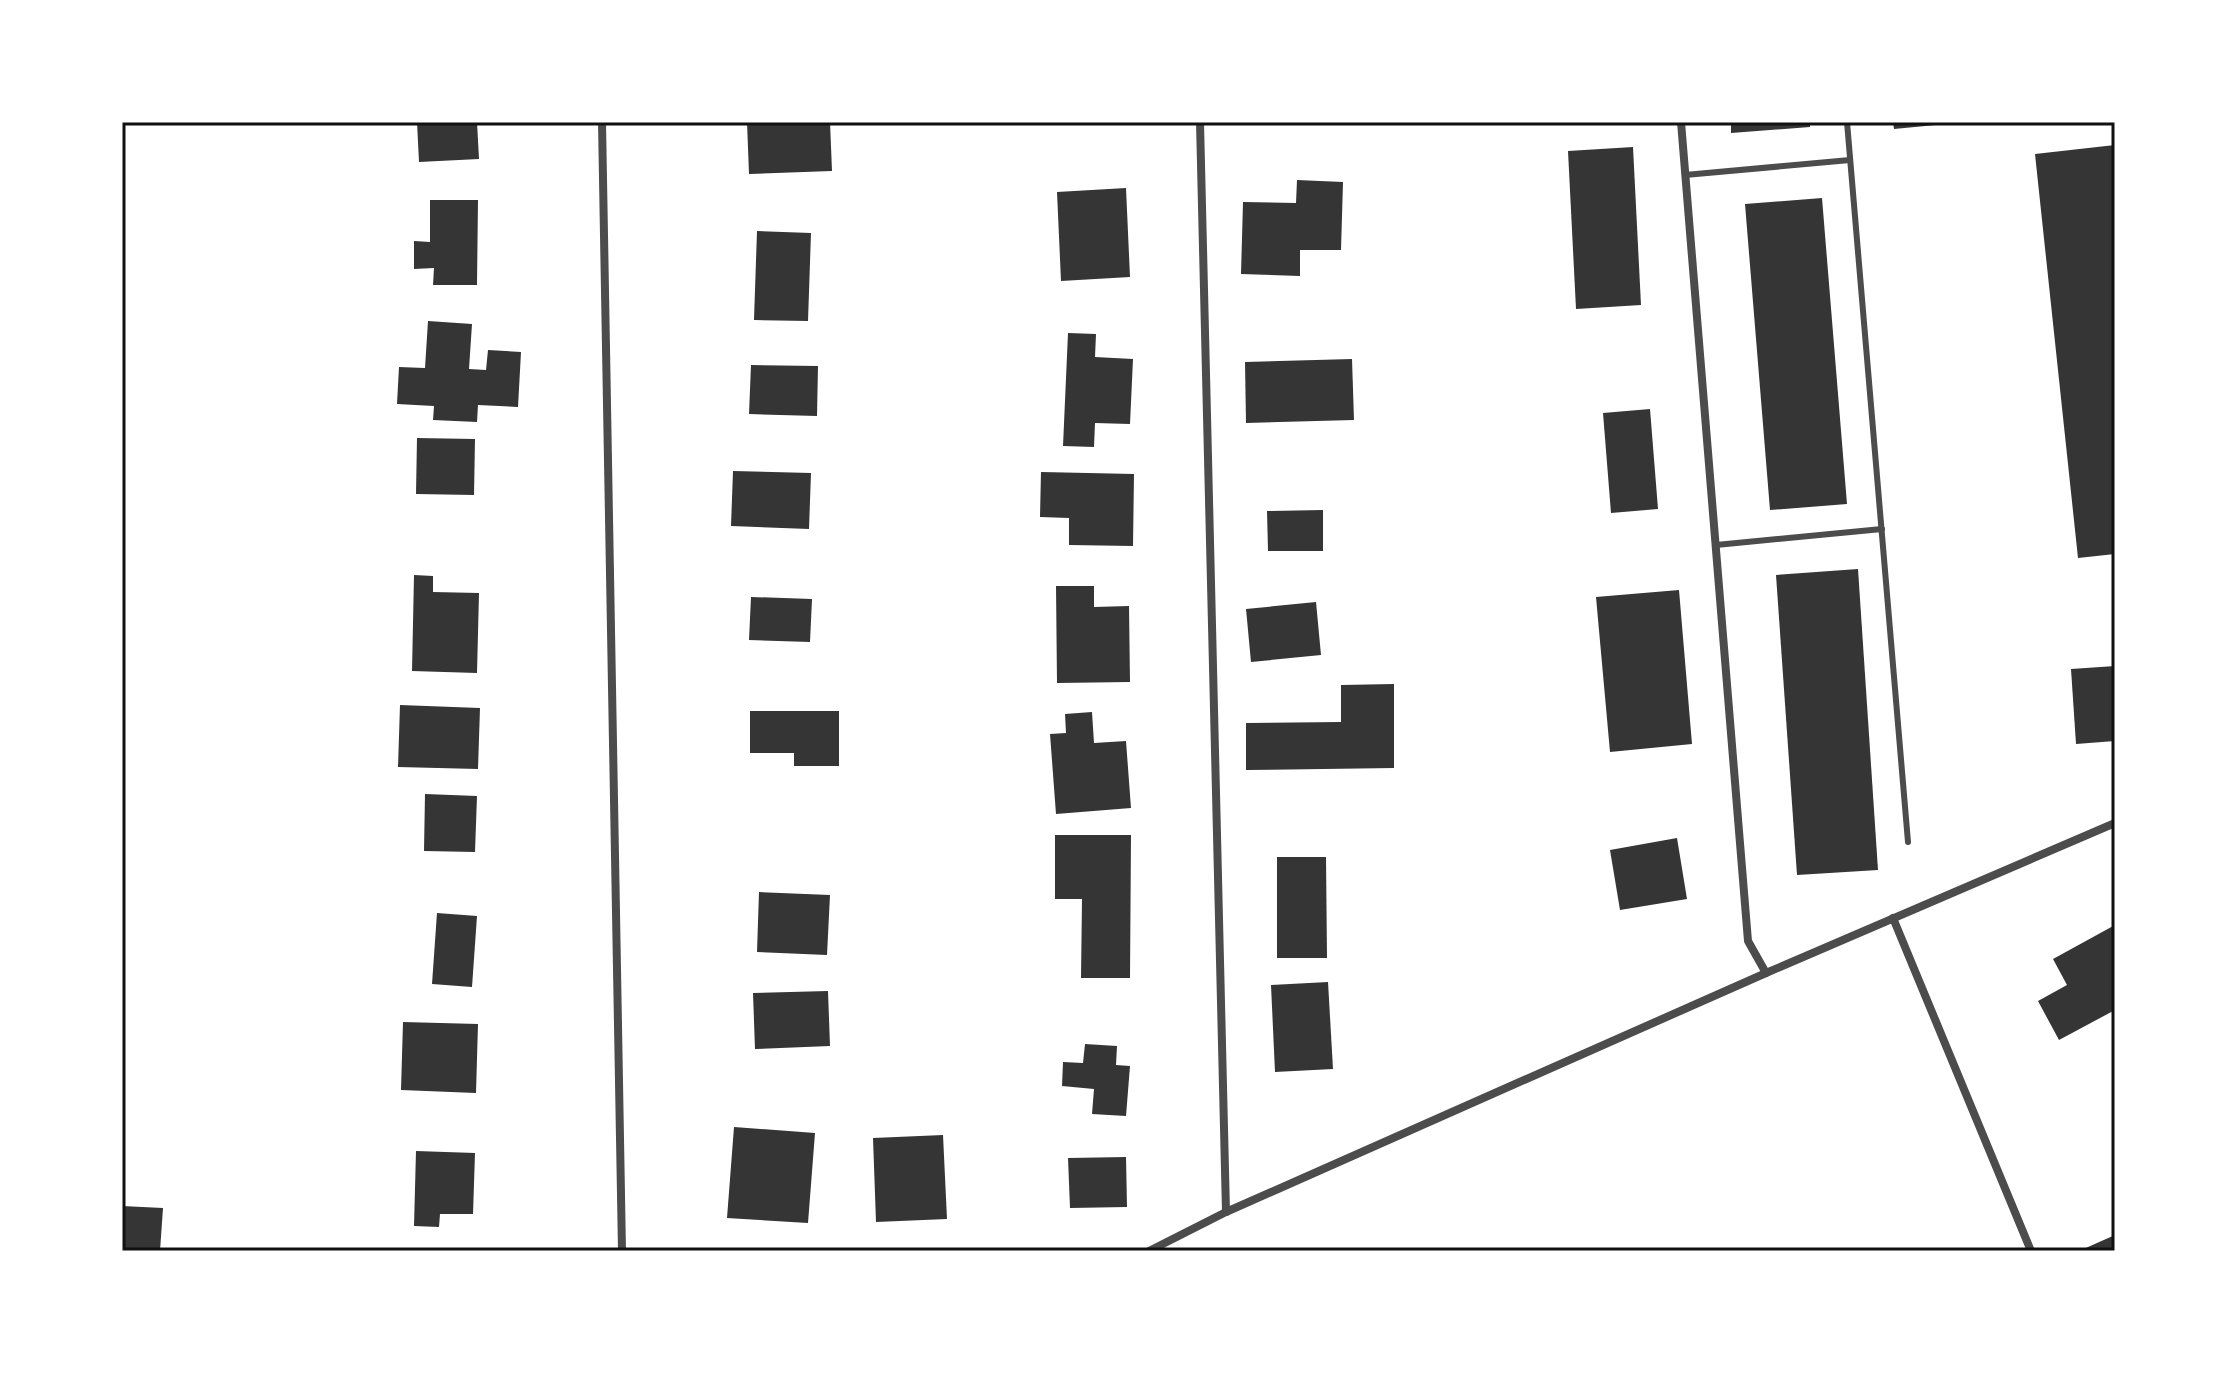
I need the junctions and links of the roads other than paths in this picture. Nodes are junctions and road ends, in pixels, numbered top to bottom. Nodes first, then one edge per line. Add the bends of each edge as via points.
1 (602, 122) edge
2 (1200, 122) edge
3 (1681, 122) edge
4 (1847, 122) edge
5 (1850, 160) junction
6 (1685, 175) junction
7 (1882, 529) junction
8 (1716, 545) junction
9 (2115, 823) edge
10 (1908, 842) dead end
11 (1893, 918) junction
12 (1766, 973) junction
13 (1226, 1212) junction
14 (622, 1251) edge
15 (1149, 1251) edge
16 (2031, 1251) edge

1 - 14 street
2 - 13 street
3 - 6 street
4 - 5 lane
5 - 6 lane
5 - 7 lane
6 - 8 street
7 - 8 lane
7 - 10 lane
8 - 12 street via 1748,941
9 - 11 street
11 - 12 street
11 - 16 street
12 - 13 street
13 - 15 street

